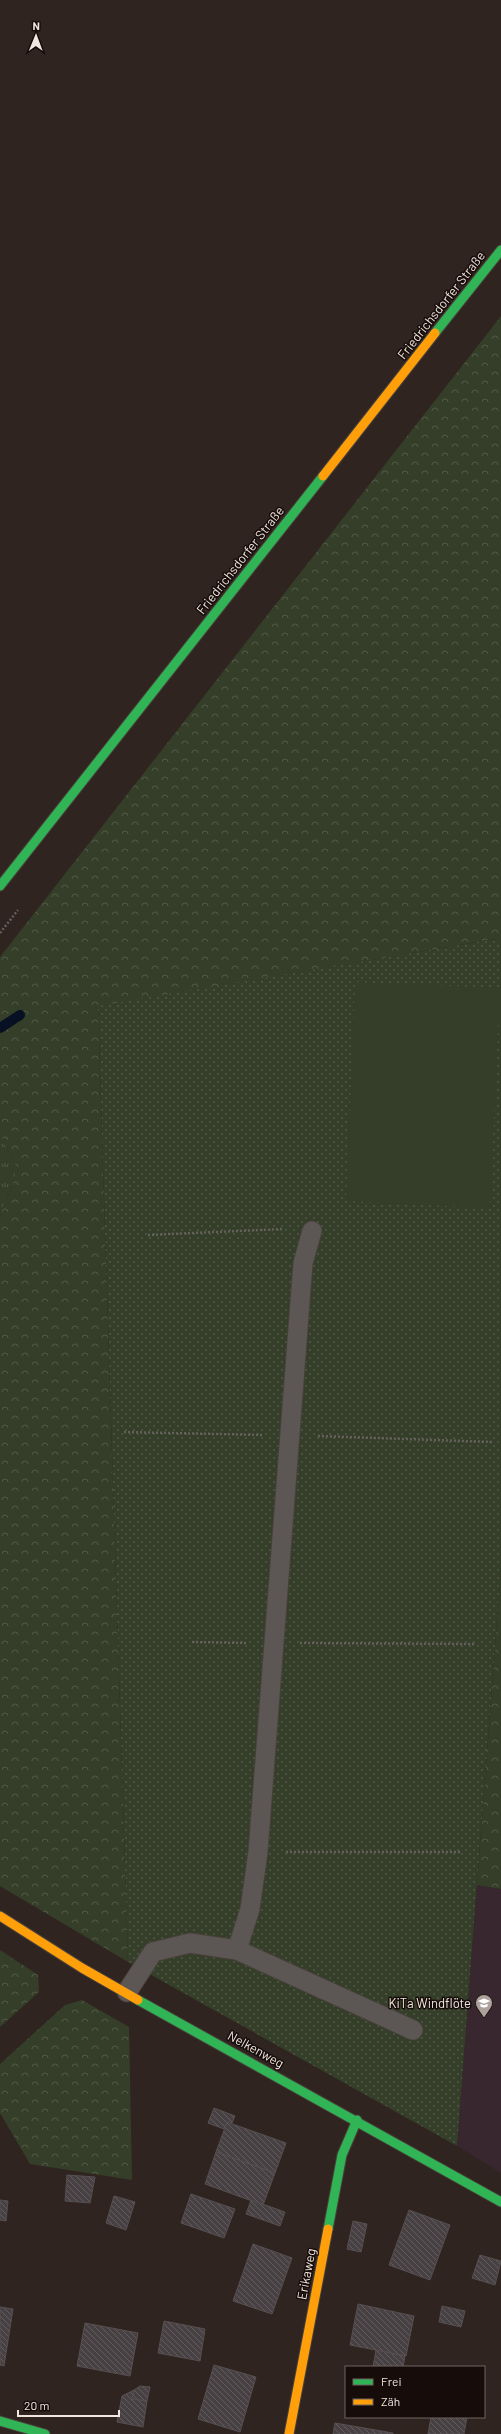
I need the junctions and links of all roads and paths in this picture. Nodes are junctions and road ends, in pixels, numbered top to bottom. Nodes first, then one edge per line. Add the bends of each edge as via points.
1 (501, 250) edge
2 (0, 886) edge
3 (312, 1231) joint
4 (148, 1235) dead end
5 (124, 1432) dead end
6 (290, 1435) junction
7 (493, 1442) dead end
8 (192, 1642) dead end
9 (272, 1643) junction
10 (474, 1644) dead end
11 (258, 1852) junction
12 (460, 1852) dead end
13 (0, 1916) edge
14 (237, 1950) junction
15 (127, 1992) junction
16 (413, 2030) dead end
17 (357, 2120) junction
18 (501, 2202) edge
19 (0, 2421) edge
20 (45, 2434) edge
21 (289, 2434) edge

1 - 2 street, Friedrichsdorfer Straße
3 - 4 path via 293,1228
3 - 6 lane via 303,1263
5 - 6 path
6 - 7 path
6 - 9 lane
8 - 9 path
9 - 10 path
9 - 11 lane
11 - 12 path
11 - 14 lane via 250,1909
13 - 15 street, Nelkenweg via 82,1968
14 - 15 lane via 190,1943 153,1952
14 - 16 lane
15 - 17 street, Nelkenweg
17 - 18 street, Nelkenweg
17 - 21 street, Erikaweg via 342,2155
19 - 20 street

